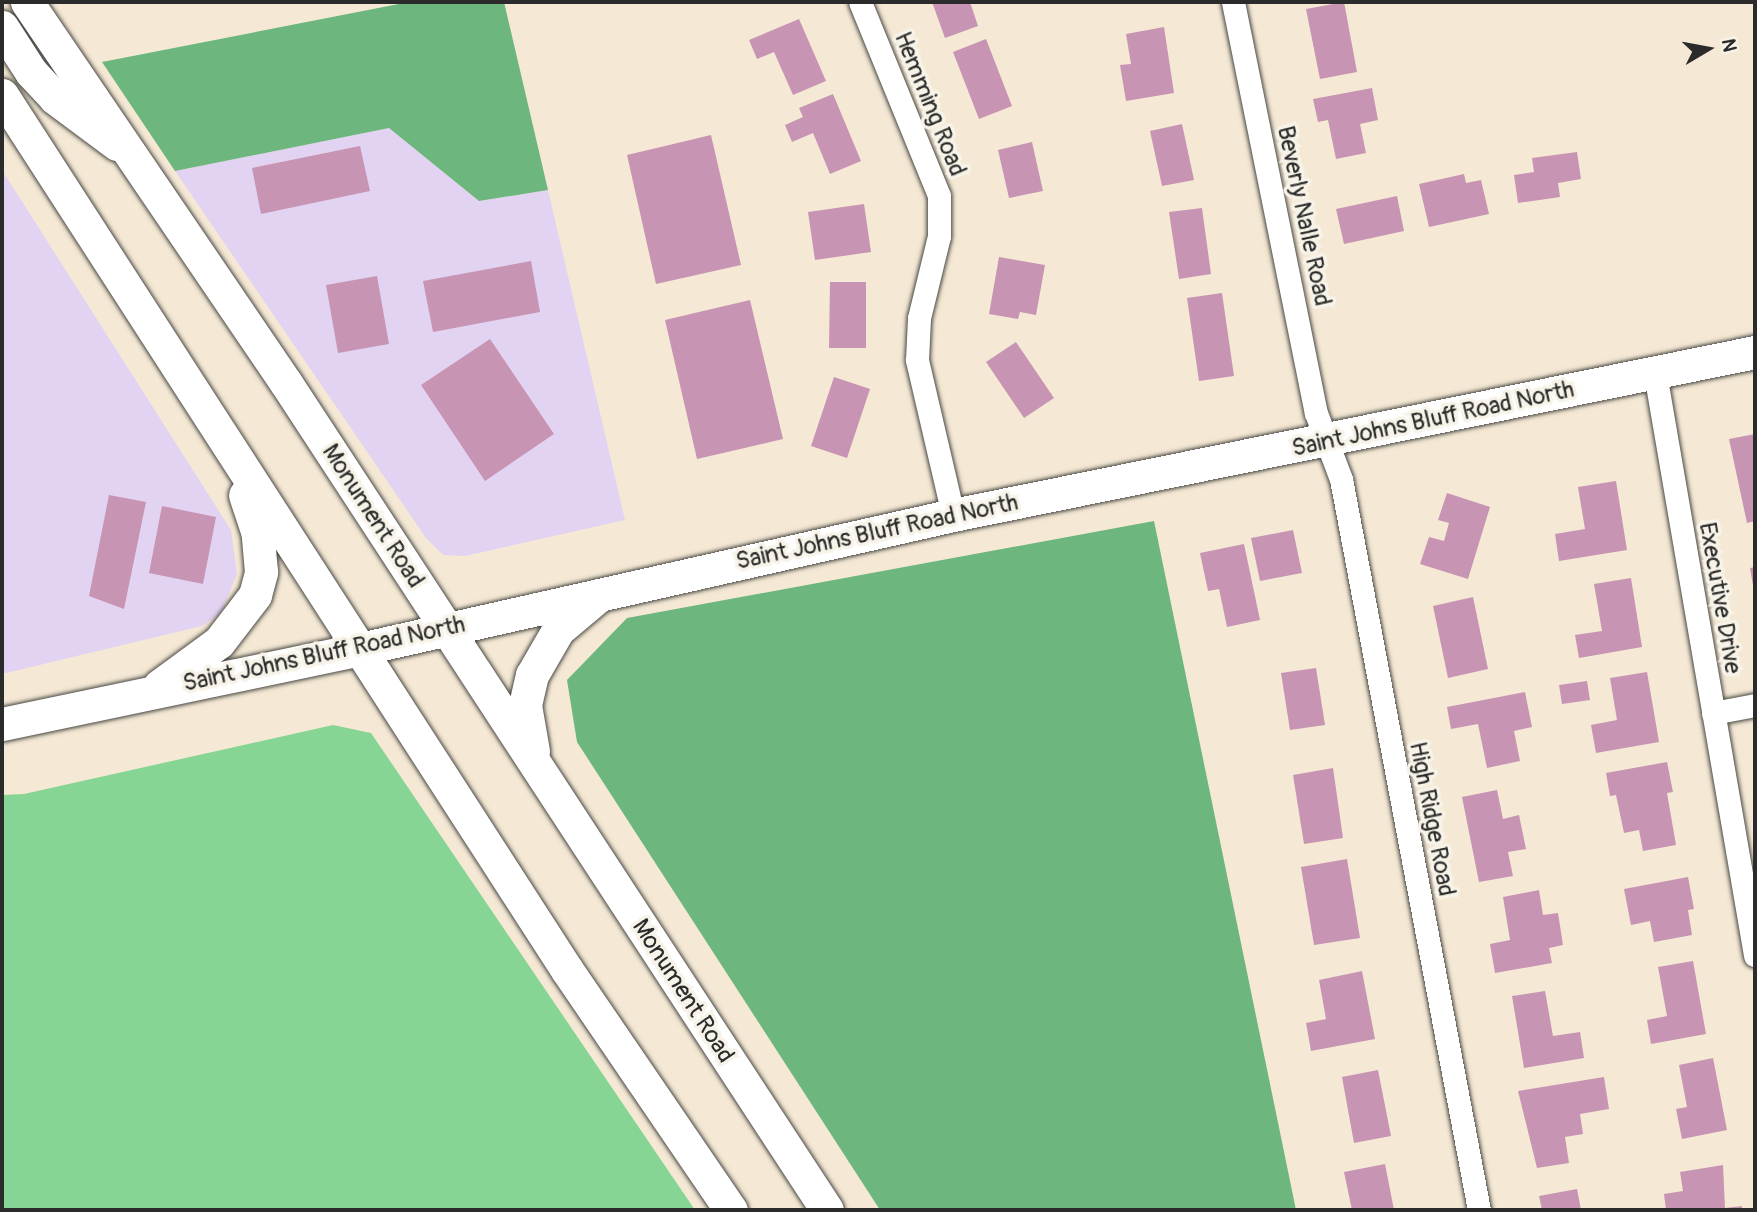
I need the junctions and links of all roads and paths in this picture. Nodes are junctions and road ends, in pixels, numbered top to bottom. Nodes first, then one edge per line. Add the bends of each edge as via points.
1 (27, 2) edge
2 (860, 2) edge
3 (1233, 2) edge
4 (2, 27) edge
5 (2, 95) edge
6 (133, 155) junction
7 (1755, 352) edge
8 (1655, 373) junction
9 (1324, 442) junction
10 (234, 459) junction
11 (953, 514) junction
12 (602, 593) junction
13 (445, 627) junction
14 (360, 649) junction
15 (150, 693) junction
16 (1755, 705) edge
17 (1713, 713) junction
18 (2, 724) edge
19 (535, 764) junction
20 (1755, 956) edge
21 (731, 1210) edge
22 (827, 1210) edge
23 (1479, 1210) edge

1 - 6 main road, Monument Road
2 - 11 street, Hemming Road via 939,196 939,236 919,318 917,360
3 - 9 street, Beverly Nalle Road
4 - 6 main road via 31,72 55,98
5 - 10 main road
6 - 13 main road, Monument Road
7 - 8 main road, Saint Johns Bluff Road North
8 - 9 main road, Saint Johns Bluff Road North
8 - 17 street, Executive Drive
9 - 11 main road, Saint Johns Bluff Road North
9 - 23 street, High Ridge Road via 1341,478
10 - 14 main road
10 - 15 main road via 258,534 261,572 255,595 219,642
11 - 12 main road, Saint Johns Bluff Road North
12 - 13 main road, Saint Johns Bluff Road North
12 - 19 main road via 558,630 532,675 525,705
13 - 14 main road, Saint Johns Bluff Road North
13 - 19 main road, Monument Road
14 - 15 main road, Saint Johns Bluff Road North
14 - 21 main road via 567,970
15 - 18 main road, Saint Johns Bluff Road North
16 - 17 street
17 - 20 street, Executive Drive
19 - 22 main road, Monument Road

